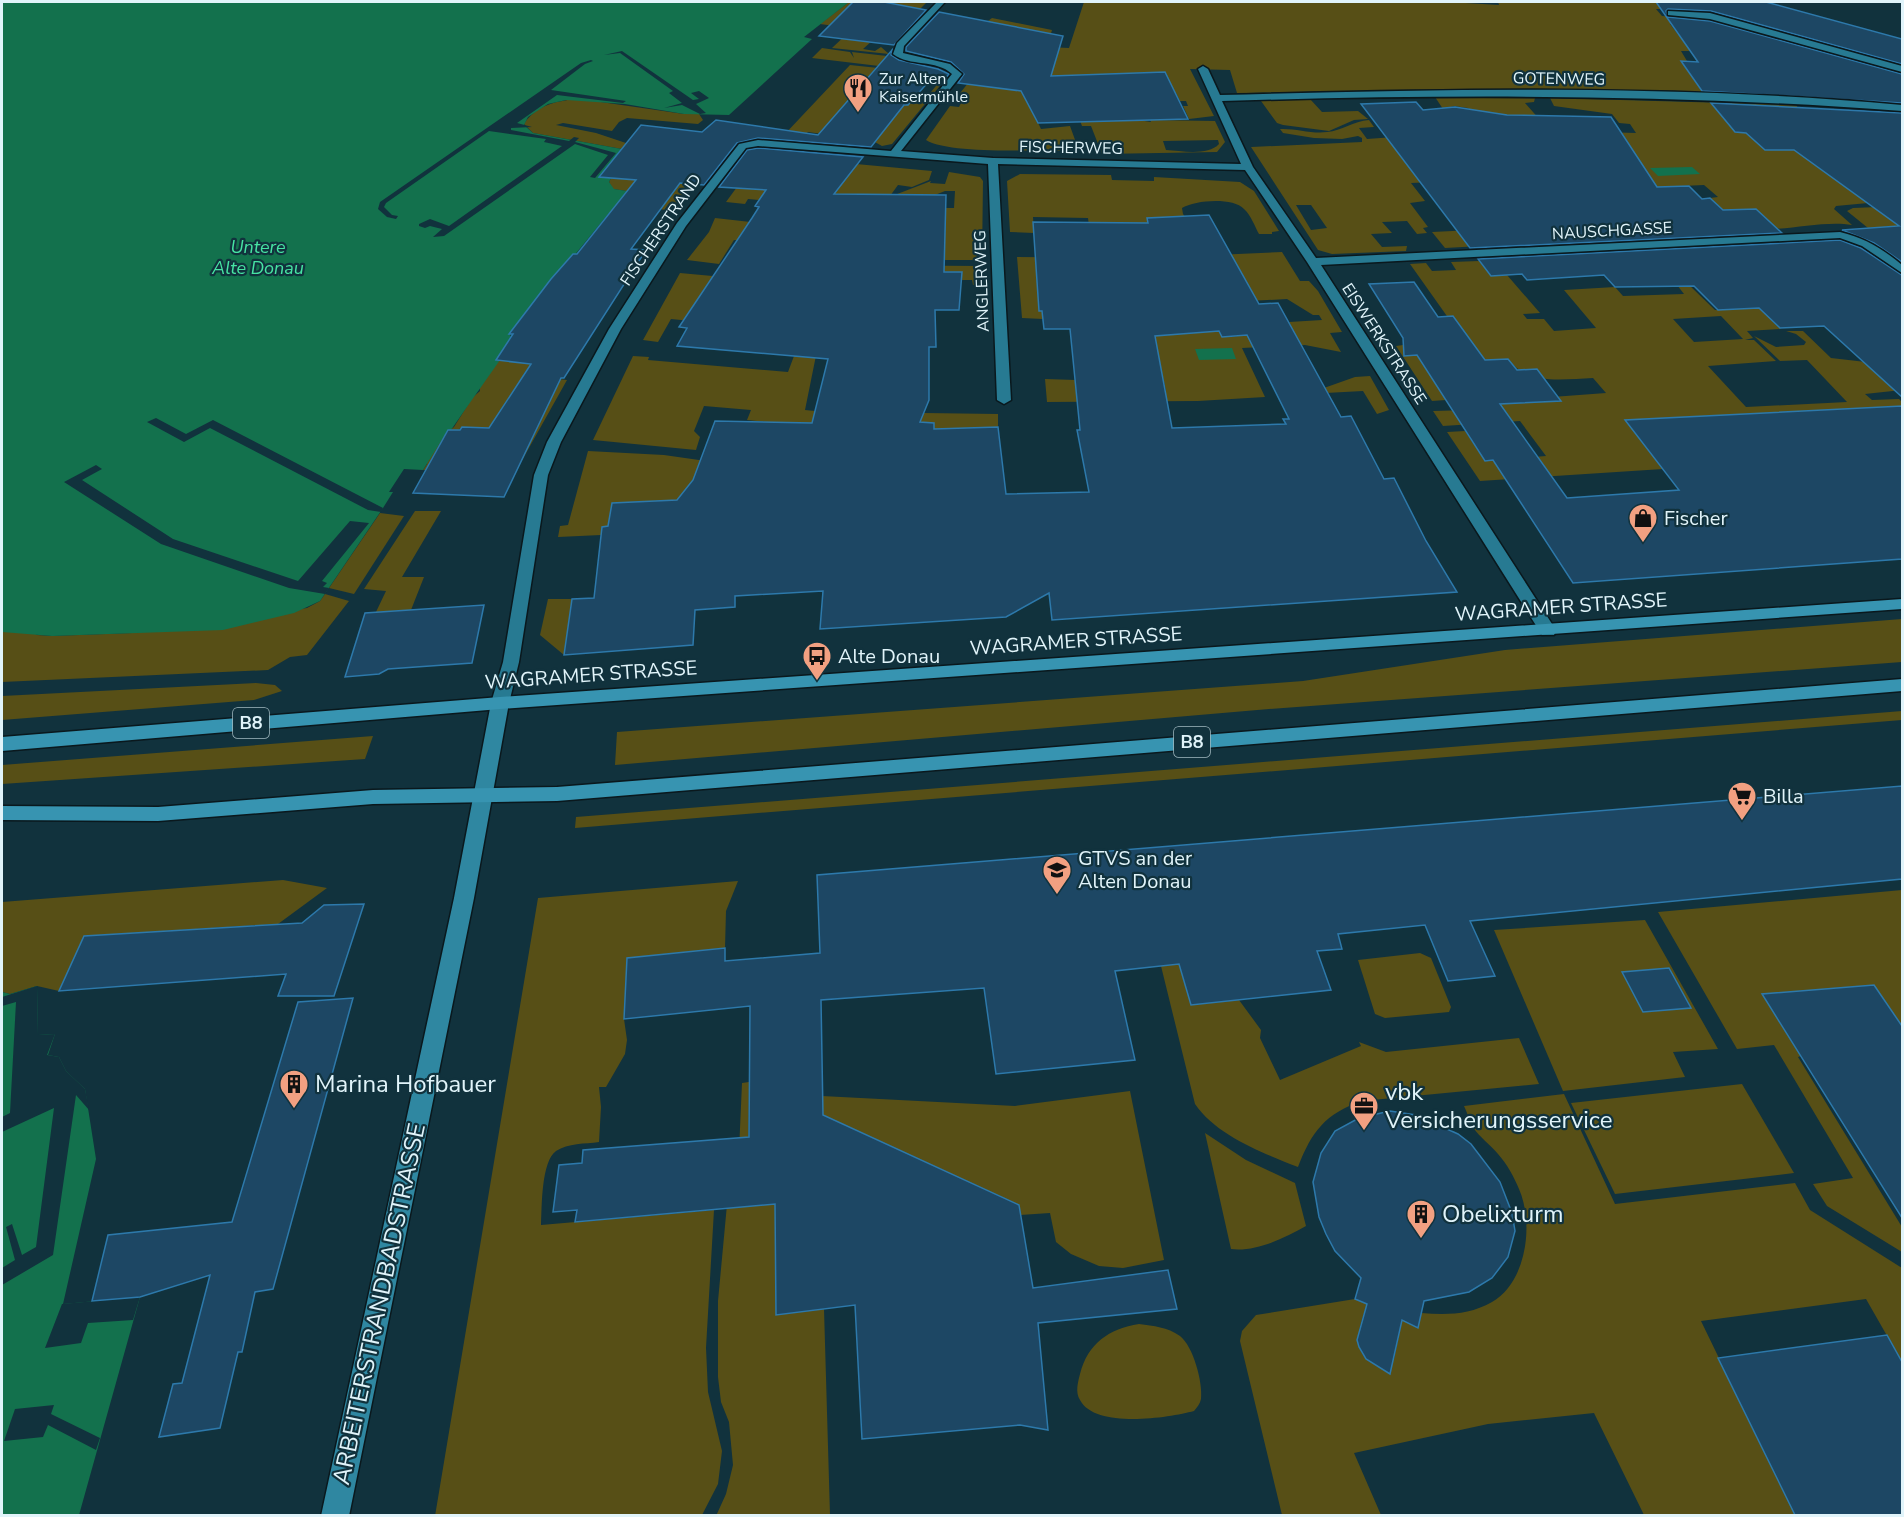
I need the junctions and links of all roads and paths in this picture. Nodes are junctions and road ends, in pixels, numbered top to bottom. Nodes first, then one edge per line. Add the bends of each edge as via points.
1 (940, 2) edge
2 (1671, 13) dead end
3 (1203, 69) dead end
4 (1902, 69) edge
5 (1215, 98) junction
6 (1902, 108) edge
7 (894, 153) junction
8 (993, 161) junction
9 (1248, 167) junction
10 (1313, 262) junction
11 (1902, 270) edge
12 (1004, 400) dead end
13 (1902, 604) edge
14 (1548, 631) junction
15 (1902, 686) edge
16 (500, 704) junction
17 (2, 744) edge
18 (482, 796) junction
19 (2, 813) edge
20 (335, 1515) edge

1 - 7 street via 900,45 898,54 946,66 957,74
2 - 4 street via 1710,16
3 - 5 street, EISWERKSTRASSE
5 - 6 street, GOTENWEG via 1572,94 1811,100
5 - 9 street, EISWERKSTRASSE
7 - 8 street, FISCHERWEG
7 - 16 street, FISCHERSTRAND via 758,143 743,146 681,225 615,330 554,441 544,467 511,662
8 - 9 street, FISCHERWEG
8 - 12 street, ANGLERWEG
9 - 10 street, EISWERKSTRASSE
10 - 11 street, NAUSCHGASSE via 1840,235 1873,246
10 - 14 street, EISWERKSTRASSE
13 - 14 main road, WAGRAMER STRASSE / B8
14 - 16 main road, WAGRAMER STRASSE / B8
15 - 18 main road, B8 via 569,793
16 - 17 main road, WAGRAMER STRASSE / B8
16 - 18 main road, ARBEITERSTRANDBADSTRASSE
18 - 19 main road, B8 via 373,797 158,814
18 - 20 main road, ARBEITERSTRANDBADSTRASSE

